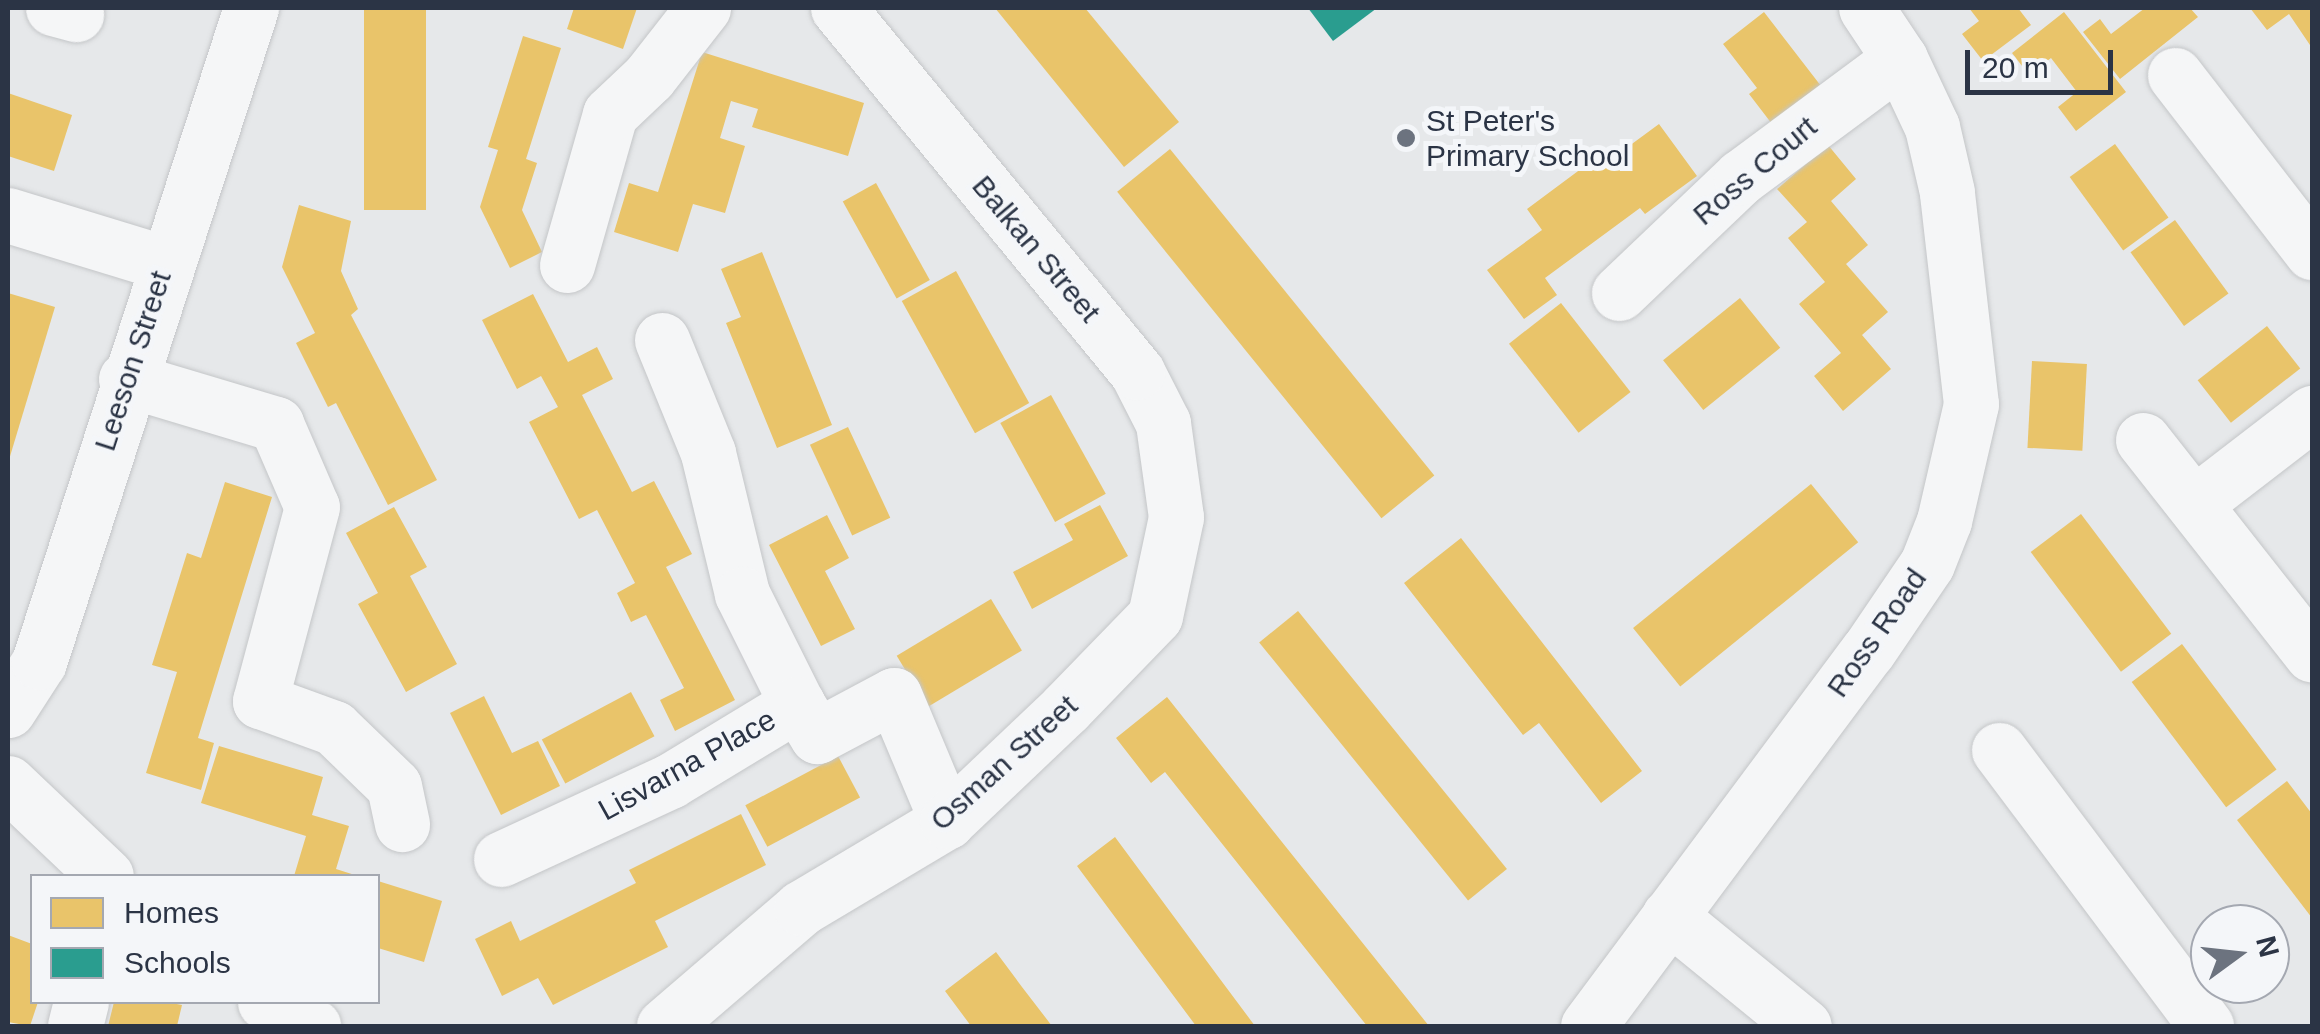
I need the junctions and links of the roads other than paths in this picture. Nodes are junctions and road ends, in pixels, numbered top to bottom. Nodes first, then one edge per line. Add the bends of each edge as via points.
1 (250, 8) edge
2 (702, 8) edge
3 (838, 8) edge
4 (1866, 8) edge
5 (1900, 59) junction
6 (2175, 75) dead end
7 (8, 214) edge
8 (2312, 252) edge
9 (165, 263) junction
10 (567, 265) dead end
11 (1619, 294) dead end
12 (662, 340) dead end
13 (126, 379) junction
14 (2312, 413) edge
15 (2143, 440) dead end
16 (2195, 503) junction
17 (1176, 517) joint
18 (2312, 655) edge
19 (797, 704) junction
20 (8, 710) edge
21 (1998, 750) dead end
22 (8, 783) edge
23 (946, 821) junction
24 (402, 824) dead end
25 (502, 858) dead end
26 (104, 874) edge
27 (1670, 916) junction
28 (269, 1004) edge
29 (313, 1026) edge
30 (664, 1026) edge
31 (1588, 1026) edge
32 (1804, 1026) edge
33 (2206, 1026) edge

1 - 9 street, Leeson Street
2 - 10 street via 649,77 610,114
3 - 17 street, Balkan Street via 1138,372 1163,423
4 - 5 street, Ross Road
5 - 11 street, Ross Court via 1741,177
5 - 27 street, Ross Road via 1932,127 1948,192 1971,404 1944,520 1928,564 1888,622
6 - 8 street
7 - 9 street
9 - 13 street, Leeson Street
12 - 19 street via 708,453 742,594
13 - 20 street, Leeson Street via 39,662
13 - 24 street via 276,424 312,507 260,700 334,728 394,786
14 - 16 street
15 - 16 street
16 - 18 street
17 - 23 street, Osman Street via 1155,616
19 - 23 street, Lisvarna Place via 818,736 894,695
19 - 25 street, Lisvarna Place via 670,782
21 - 33 street
22 - 26 street
23 - 30 street, Osman Street via 802,908
27 - 31 street, Ross Road
27 - 32 street
28 - 29 street

